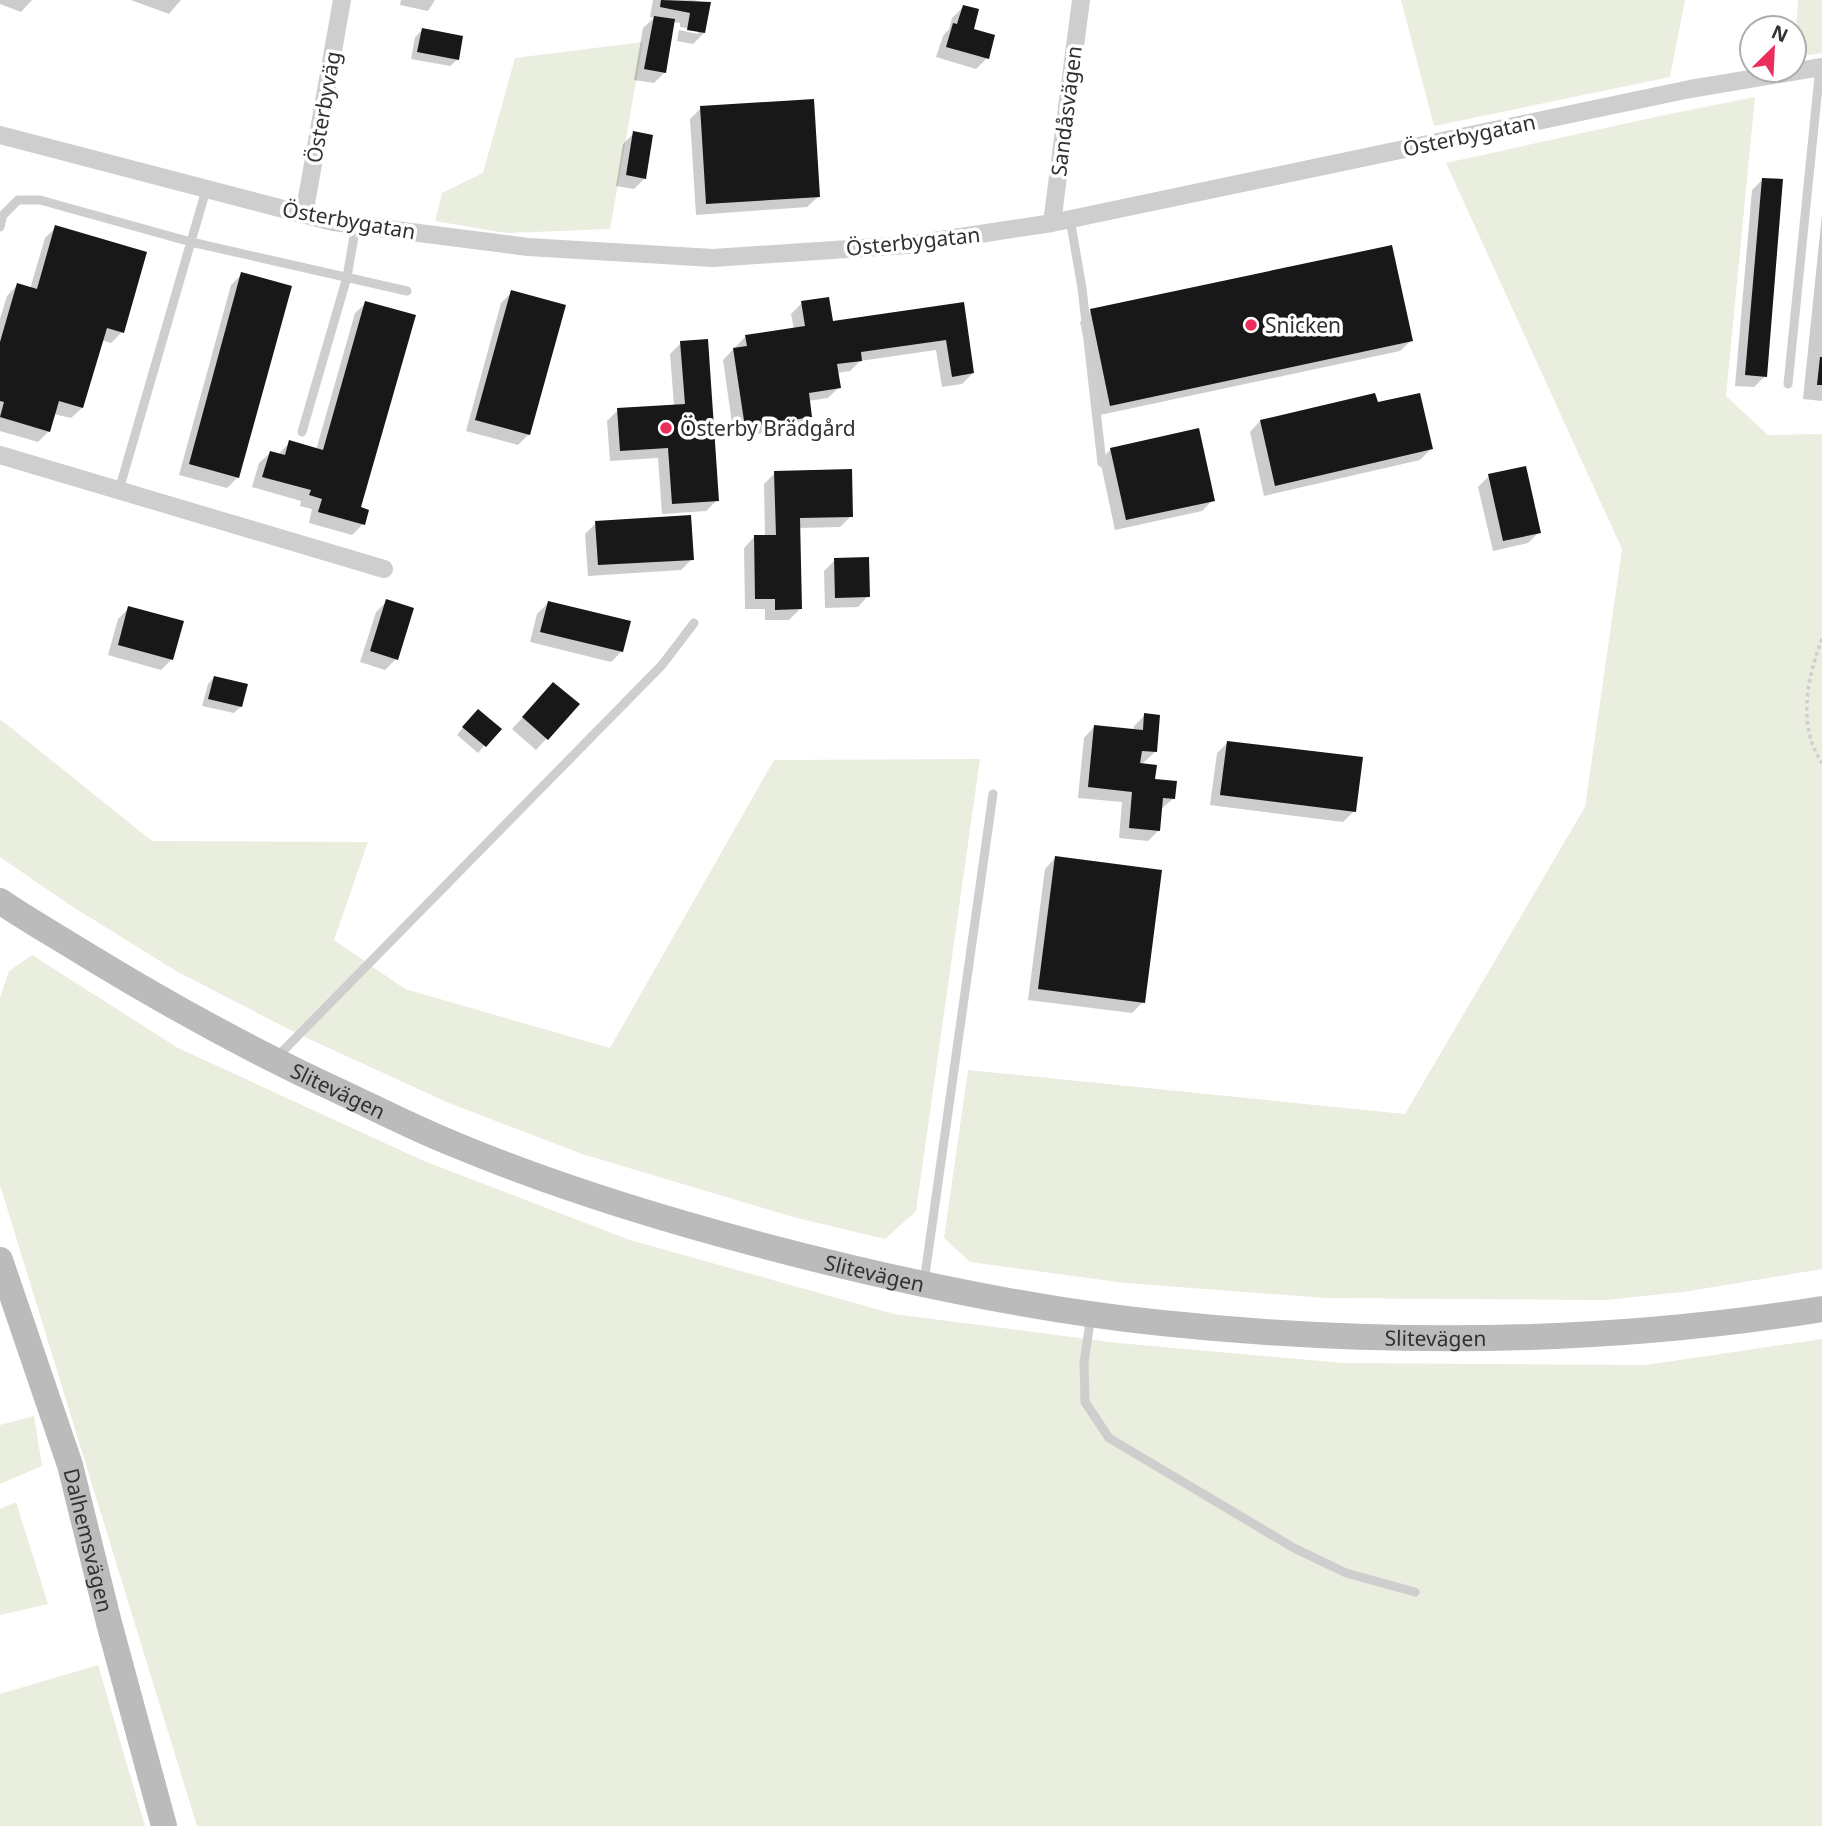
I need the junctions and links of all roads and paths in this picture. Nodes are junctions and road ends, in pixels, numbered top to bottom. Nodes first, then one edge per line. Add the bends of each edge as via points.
1 (342, 0) edge
2 (1080, 0) edge
3 (1821, 67) edge
4 (0, 135) edge
5 (206, 190) junction
6 (304, 215) junction
7 (1061, 221) junction
8 (356, 225) junction
9 (0, 227) edge
10 (191, 242) junction
11 (347, 277) junction
12 (407, 291) dead end
13 (1788, 384) dead end
14 (302, 432) dead end
15 (0, 454) edge
16 (1102, 463) dead end
17 (120, 490) junction
18 (384, 569) dead end
19 (694, 623) dead end
20 (1822, 639) edge
21 (1822, 763) edge
22 (993, 794) dead end
23 (3, 912) edge
24 (273, 1061) junction
25 (0, 1260) edge
26 (924, 1284) junction
27 (1822, 1309) edge
28 (1091, 1314) junction
29 (1415, 1592) dead end
30 (164, 1826) edge

1 - 6 street, Österbyväg
2 - 7 street, Sandåsvägen
3 - 7 street, Österbygatan via 1690,89
3 - 13 lane
4 - 5 street, Österbygatan
5 - 6 street, Österbygatan
5 - 10 lane
6 - 8 street, Österbygatan
7 - 8 street, Österbygatan via 908,245 713,258 528,247
7 - 16 lane via 1082,288
8 - 11 lane
9 - 10 lane via 3,215 18,200 40,200
10 - 11 lane
10 - 17 lane
11 - 12 lane
11 - 14 lane
15 - 17 street
17 - 18 street
19 - 24 lane via 662,665
20 - 21 path via 1809,677 1807,719
22 - 26 lane
23 - 24 main road, Slitevägen
24 - 26 main road, Slitevägen via 456,1145 564,1186 684,1225
25 - 30 main road, Dalhemsvägen via 70,1465
26 - 28 main road, Slitevägen
27 - 28 main road, Slitevägen via 1598,1334 1468,1338 1301,1333
28 - 29 lane via 1084,1363 1085,1402 1109,1438 1294,1548 1346,1573

